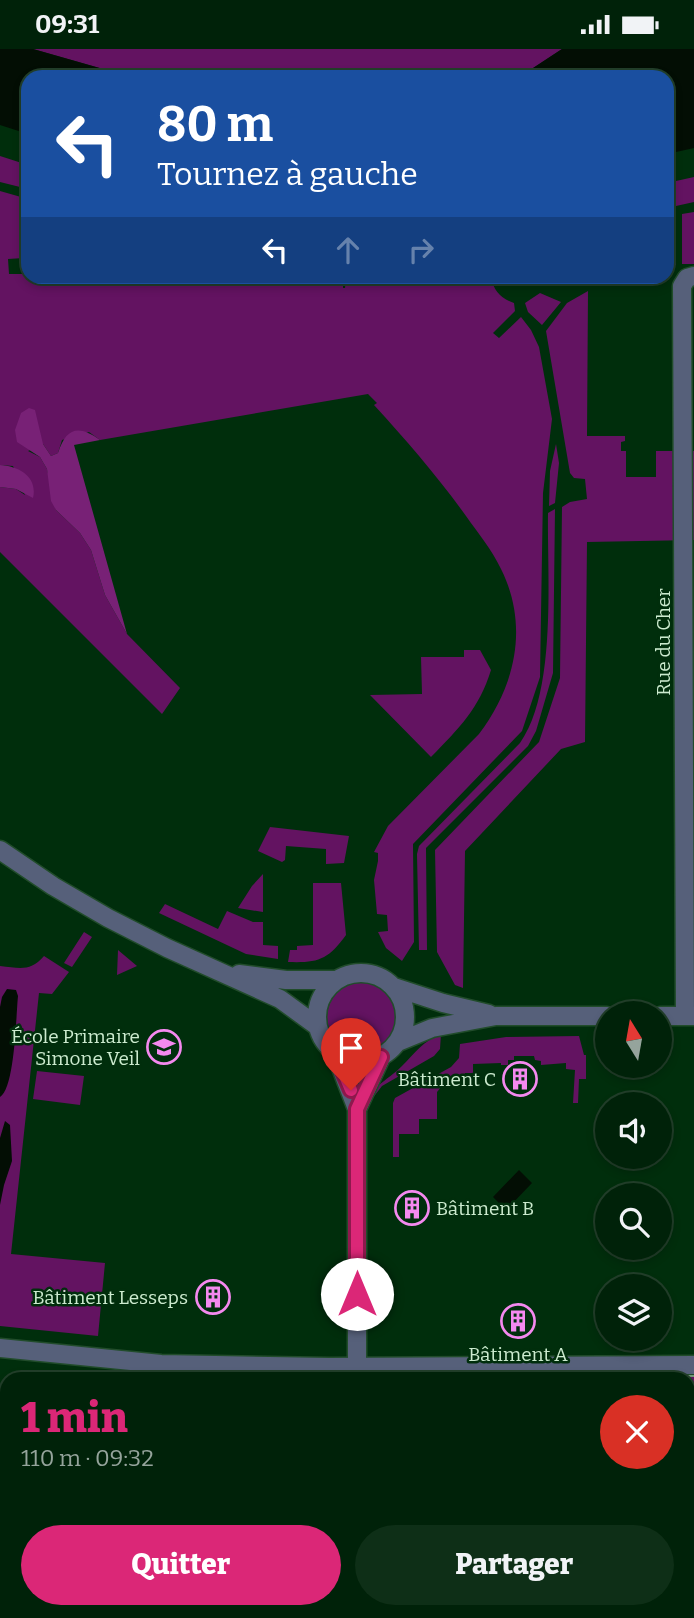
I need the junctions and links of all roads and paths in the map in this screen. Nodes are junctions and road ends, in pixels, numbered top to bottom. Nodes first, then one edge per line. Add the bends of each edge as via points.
1 (694, 276) edge
2 (689, 555) edge
3 (0, 850) edge
4 (225, 972) junction
5 (336, 980) junction
6 (394, 987) junction
7 (496, 1016) junction
8 (595, 1016) edge
9 (689, 1016) edge
10 (317, 1027) junction
11 (398, 1042) junction
12 (336, 1055) junction
13 (381, 1057) junction
14 (357, 1109) junction
15 (0, 1348) edge
16 (694, 1365) edge
17 (357, 1366) junction

1 - 2 street, Rue du Cher via 682,286
2 - 9 street, Rue du Cher
3 - 4 street via 108,918
4 - 5 street via 286,980
4 - 10 street via 280,999
5 - 6 street via 365,973
5 - 10 street via 319,1000
6 - 7 street
6 - 11 street via 405,1014
7 - 8 street
7 - 11 street via 432,1028
10 - 12 street
11 - 13 street
12 - 13 street via 358,1062
12 - 14 street
13 - 14 street
14 - 17 street
15 - 17 street via 161,1364
16 - 17 street

